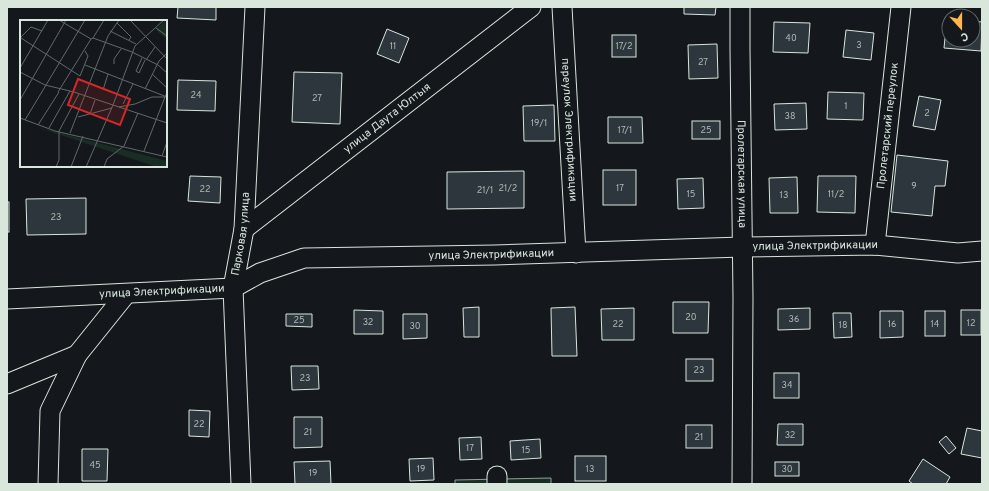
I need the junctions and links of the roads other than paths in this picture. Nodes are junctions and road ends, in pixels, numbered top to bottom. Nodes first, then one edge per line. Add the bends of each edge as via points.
1 (255, 7) edge
2 (531, 7) edge
3 (562, 7) edge
4 (740, 7) edge
5 (901, 7) edge
6 (244, 229) junction
7 (874, 245) junction
8 (742, 247) junction
9 (982, 251) edge
10 (576, 253) junction
11 (233, 288) junction
12 (126, 294) junction
13 (7, 299) edge
14 (77, 355) junction
15 (7, 384) edge
16 (48, 484) edge
17 (241, 484) edge
18 (742, 484) edge

1 - 6 street, Парковая улица
2 - 6 street, улица Даута Юлтыя
3 - 10 street, переулок Электрификации
4 - 8 street, Пролетарская улица
5 - 7 street, Пролетарский переулок
6 - 11 street, Парковая улица
7 - 8 street, улица Электрификации
7 - 9 street, улица Электрификации via 958,253
8 - 10 street, улица Электрификации
8 - 18 street, Пролетарская улица
10 - 11 street, улица Электрификации via 304,258 260,273
11 - 12 street, улица Электрификации
11 - 17 street, Парковая улица
12 - 13 street, улица Электрификации
12 - 14 street
14 - 15 street
14 - 16 street via 50,411

